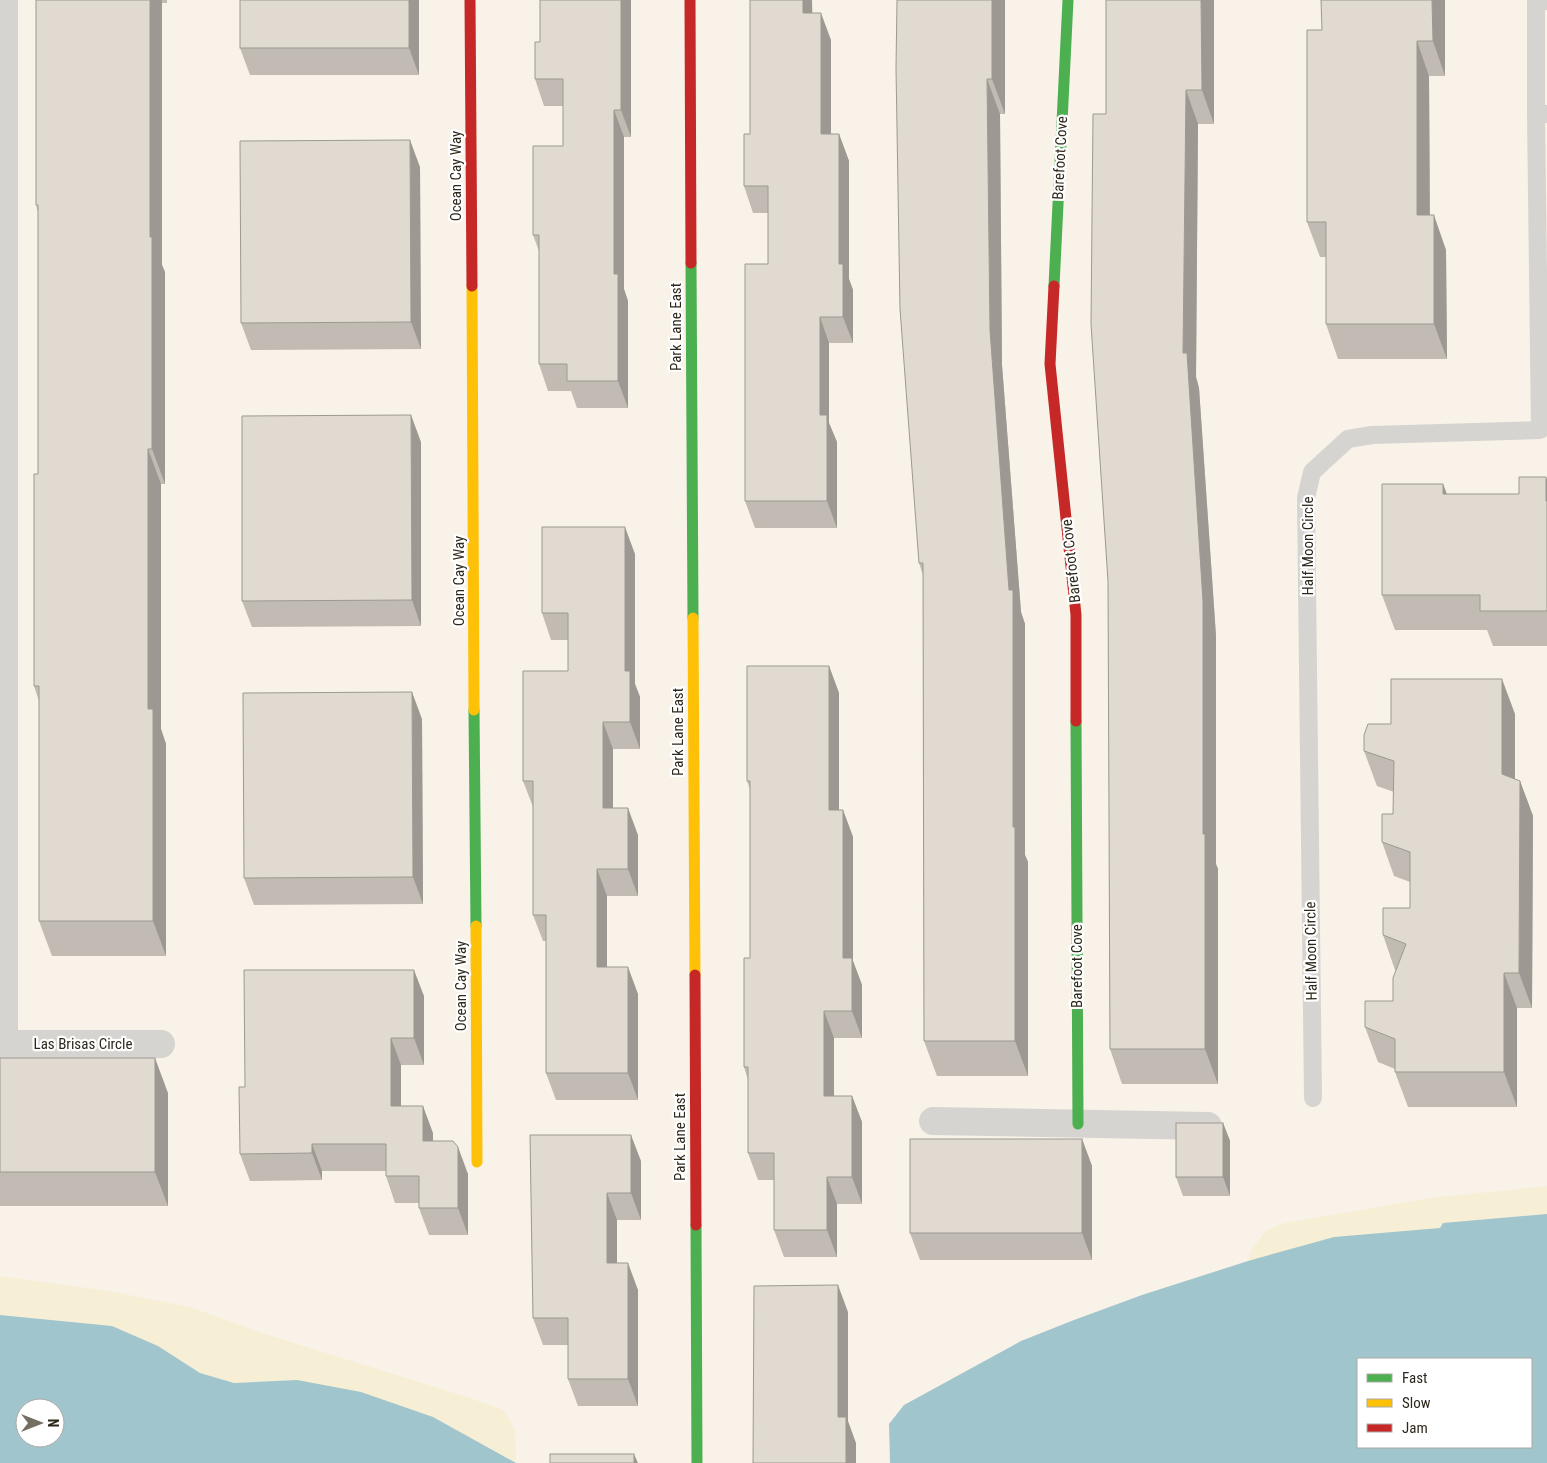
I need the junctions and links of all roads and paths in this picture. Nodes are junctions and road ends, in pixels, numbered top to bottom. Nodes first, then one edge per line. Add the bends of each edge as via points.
1 (4, 0) edge
2 (470, 0) edge
3 (690, 0) edge
4 (1068, 0) edge
5 (1547, 1) edge
6 (1542, 114) edge
7 (1543, 430) edge
8 (2, 1044) edge
9 (161, 1044) dead end
10 (1313, 1098) dead end
11 (933, 1121) dead end
12 (1078, 1124) junction
13 (1208, 1126) edge
14 (477, 1162) dead end
15 (697, 1463) edge

1 - 8 street, Las Brisas Circle
2 - 14 street, Ocean Cay Way
3 - 15 street, Park Lane East
4 - 12 street, Barefoot Cove via 1050,364 1076,615
5 - 6 lane, Half Moon Circle via 1536,1
6 - 7 lane, Half Moon Circle
7 - 10 lane, Half Moon Circle via 1372,435 1348,439 1312,472 1306,498
8 - 9 street, Las Brisas Circle
11 - 12 street
12 - 13 street

